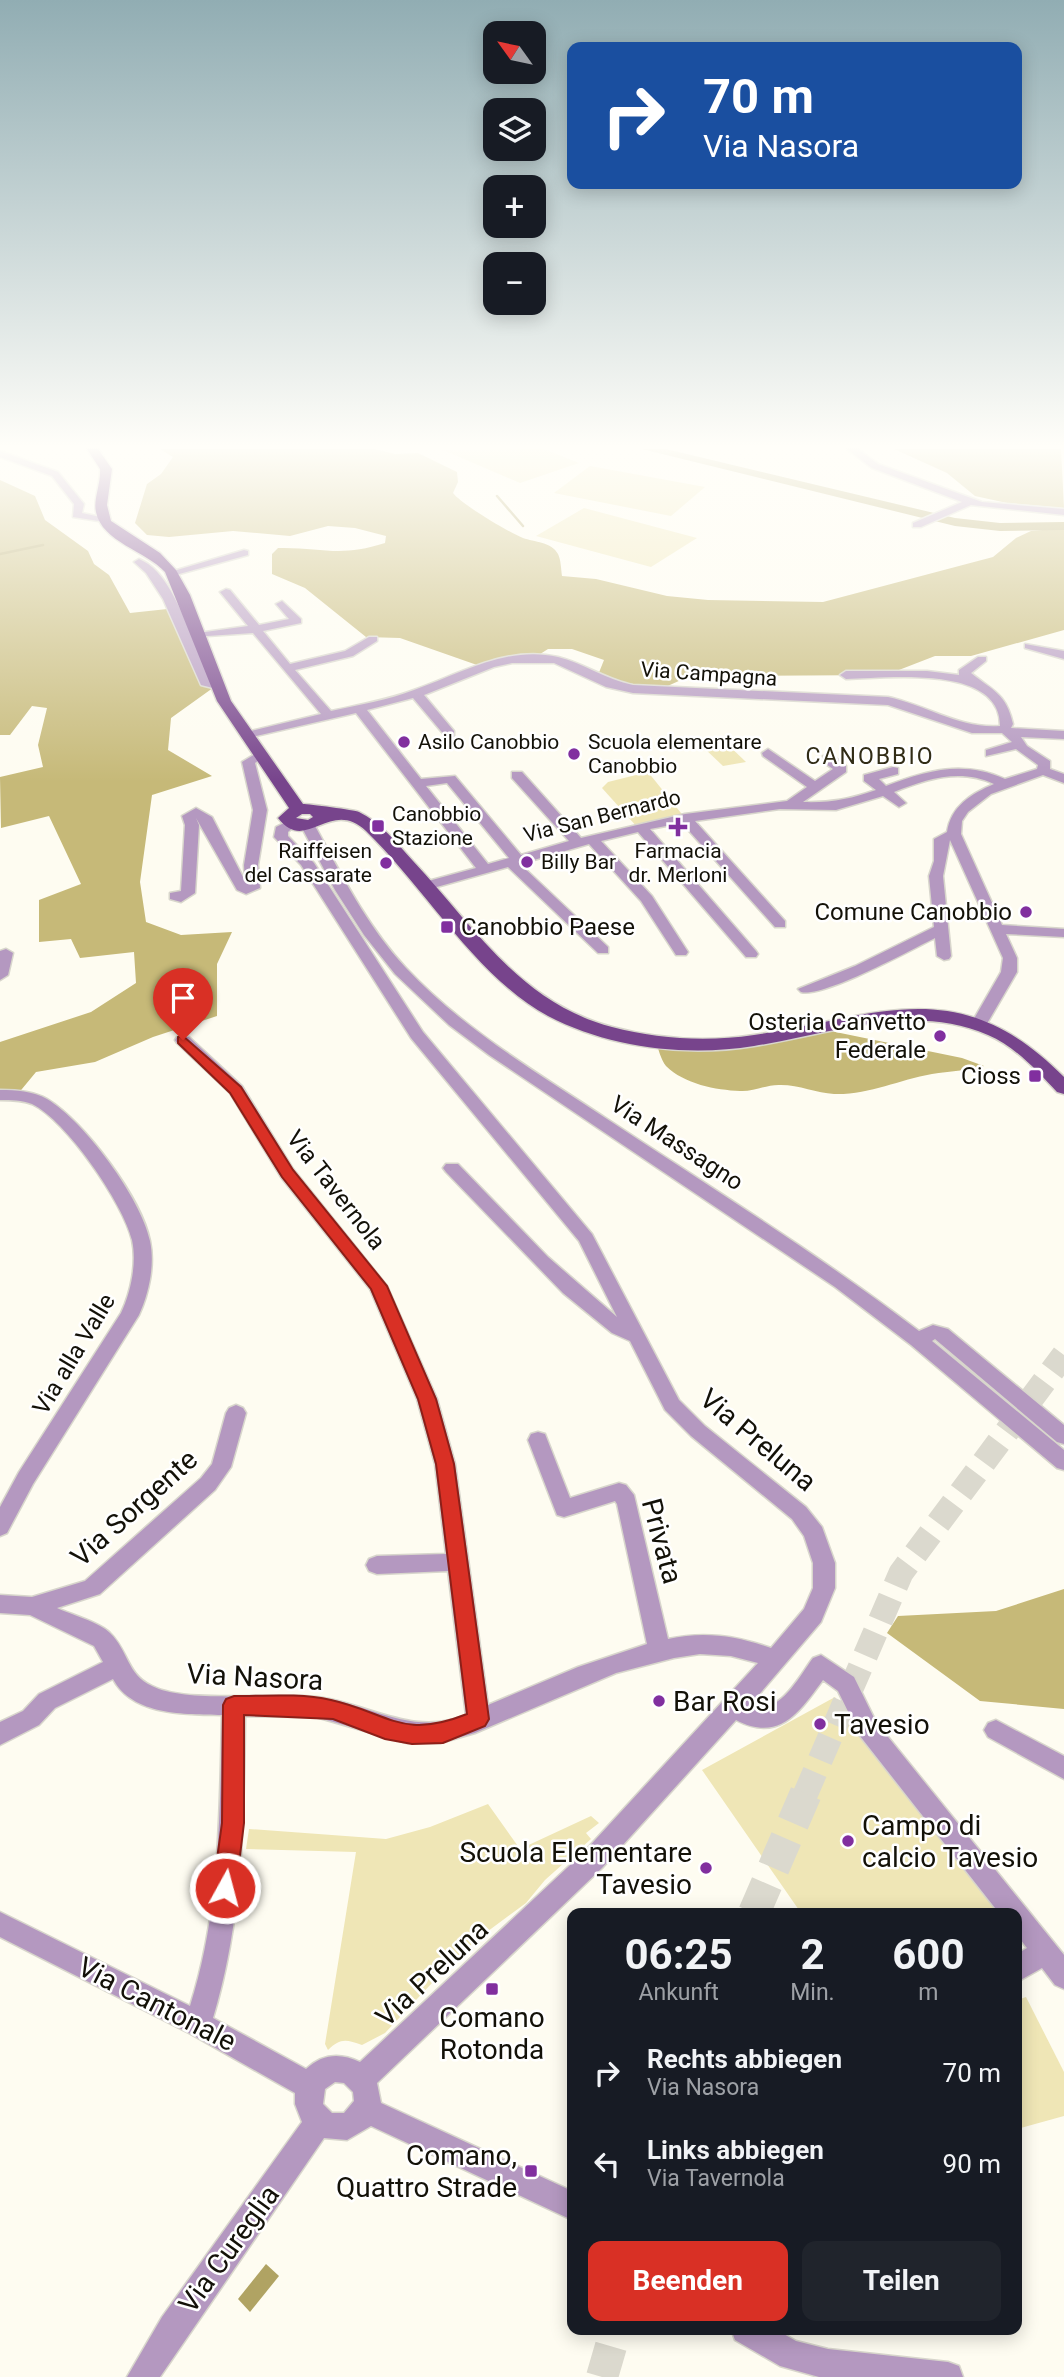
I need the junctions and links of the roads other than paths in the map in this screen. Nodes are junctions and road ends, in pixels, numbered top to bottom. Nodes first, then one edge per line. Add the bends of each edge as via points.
1 (160, 560) edge
2 (219, 560) edge
3 (139, 562) dead end
4 (172, 573) junction
5 (226, 592) dead end
6 (282, 604) dead end
7 (256, 629) junction
8 (196, 635) junction
9 (373, 639) dead end
10 (1029, 646) dead end
11 (1064, 655) edge
12 (982, 659) dead end
13 (287, 668) junction
14 (846, 675) dead end
15 (978, 684) junction
16 (217, 685) junction
17 (416, 694) junction
18 (359, 708) junction
19 (328, 715) junction
20 (945, 722) junction
21 (450, 734) dead end
22 (937, 734) dead end
23 (1064, 735) edge
24 (247, 736) junction
25 (1011, 736) junction
26 (991, 753) dead end
27 (768, 754) dead end
28 (260, 755) junction
29 (828, 759) dead end
30 (893, 771) dead end
31 (1043, 771) junction
32 (517, 775) dead end
33 (1064, 779) edge
34 (1004, 782) junction
35 (418, 783) junction
36 (816, 788) junction
37 (885, 792) junction
38 (900, 803) dead end
39 (790, 805) junction
40 (685, 818) junction
41 (299, 820) junction
42 (641, 827) junction
43 (954, 834) junction
44 (585, 841) junction
45 (514, 861) junction
46 (485, 870) junction
47 (426, 886) junction
48 (175, 896) dead end
49 (780, 924) dead end
50 (942, 929) junction
51 (999, 929) junction
52 (1064, 933) edge
53 (603, 950) dead end
54 (681, 952) dead end
55 (6, 953) dead end
56 (751, 954) dead end
57 (944, 956) dead end
58 (0, 975) edge
59 (806, 989) dead end
60 (979, 1024) junction
61 (183, 1040) dead end
62 (1064, 1088) edge
63 (0, 1095) edge
64 (452, 1168) dead end
65 (635, 1336) junction
66 (918, 1340) junction
67 (236, 1413) dead end
68 (1064, 1436) edge
69 (538, 1440) dead end
70 (1064, 1462) edge
71 (0, 1527) edge
72 (457, 1562) junction
73 (377, 1565) dead end
74 (0, 1604) edge
75 (32, 1606) junction
76 (660, 1652) junction
77 (775, 1660) junction
78 (115, 1667) junction
79 (234, 1705) junction
80 (733, 1707) junction
81 (478, 1719) junction
82 (996, 1730) dead end
83 (0, 1734) edge
84 (1064, 1768) edge
85 (1011, 1908) edge
86 (1022, 1921) edge
87 (0, 1924) edge
88 (1046, 1951) junction
89 (1022, 1966) edge
90 (1064, 1976) edge
91 (198, 2024) junction
92 (362, 2079) junction
93 (312, 2087) junction
94 (364, 2109) junction
95 (319, 2122) junction
96 (567, 2204) edge
97 (757, 2335) edge
98 (142, 2377) edge
99 (948, 2377) edge

1 - 4 main road
2 - 4 street
3 - 16 street via 161,586 205,682
4 - 8 main road
5 - 7 street
6 - 7 street via 297,621
7 - 8 street
7 - 13 street
8 - 16 main road
9 - 13 street via 349,654
10 - 11 street
12 - 15 street via 963,673
13 - 19 street
14 - 15 street via 934,675
15 - 25 street via 1000,702
16 - 24 main road
17 - 18 street, Via Campagna
17 - 20 street, Via Campagna via 490,664 534,658 556,660 624,688 888,701 918,708
17 - 21 street
18 - 19 street, Via Campagna
18 - 35 street
19 - 24 street, Via Campagna
20 - 22 street
20 - 25 street, Via Campagna
23 - 25 street, Via Campagna
24 - 28 main road
25 - 26 street
25 - 31 street via 1045,764
27 - 36 street
28 - 41 main road
28 - 48 street via 248,762 260,810 251,865 253,888 242,887 205,817 195,812 189,816 188,893
29 - 36 street via 841,769
30 - 37 street via 869,777
31 - 33 street
31 - 34 street
32 - 44 street
34 - 37 street, Via San Bernardo via 954,770
34 - 43 street via 958,812
35 - 45 street via 450,779
35 - 46 street
36 - 39 street
37 - 38 street
37 - 39 street, Via San Bernardo via 834,806
39 - 40 street, Via San Bernardo
40 - 42 street, Via San Bernardo
40 - 49 street
41 - 47 main road via 309,808 321,814 359,817
41 - 65 street via 281,830 281,837 307,863 417,1035 581,1230
41 - 66 street, Via Massagno via 370,934 402,974 453,1020 842,1282
42 - 44 street, Via San Bernardo
42 - 56 street
43 - 50 street via 941,839 936,876
43 - 51 street
44 - 45 street, Via San Bernardo
44 - 54 street via 646,899
45 - 46 street, Via San Bernardo
45 - 53 street
46 - 47 street, Via San Bernardo
47 - 60 main road via 518,989 555,1012 608,1032 706,1044 768,1038 889,1014 933,1014
50 - 57 street
50 - 59 street
51 - 52 street
51 - 60 street via 1010,967
55 - 58 street
60 - 62 main road via 1013,1041
61 - 72 street, Via Tavernola via 236,1090 287,1173 378,1286 427,1399 445,1464
63 - 71 street, Via alla Valle via 40,1102 71,1129 128,1208 139,1232 142,1254 130,1315
64 - 65 street via 488,1209 610,1323
65 - 77 street, Via Preluna via 672,1405 799,1513 819,1543 825,1574 820,1603
66 - 68 street via 933,1332 947,1338
66 - 70 street, Via Massagno
67 - 75 street, Via Sorgente via 221,1467 208,1484 92,1588
69 - 76 street, Privata via 564,1509 619,1491 626,1502
72 - 73 street
72 - 81 street, Via Tavernola
74 - 75 street, Via Nasora
75 - 78 street, Via Nasora via 102,1639
76 - 77 street, Via Nasora via 724,1644
76 - 81 street, Via Nasora via 595,1670
77 - 80 street, Via Preluna
78 - 79 street, Via Nasora via 127,1683 147,1696 178,1704
78 - 83 street via 47,1701 31,1718
79 - 81 street, Via Nasora via 325,1708 412,1735 443,1733
79 - 91 street via 233,1823 212,1987
80 - 85 street via 756,1720 772,1719 821,1665 846,1684 868,1728
80 - 92 street, Via Preluna via 593,1860
82 - 84 street
86 - 88 street
87 - 91 street, Via Cantonale
88 - 89 street
88 - 90 street
91 - 93 street, Via Cantonale
92 - 93 street via 346,2068 336,2068 326,2071
92 - 94 street via 368,2093
93 - 95 street via 310,2106
94 - 95 street via 344,2127 326,2127
94 - 96 street
95 - 98 street, Via Cureglia
97 - 99 street via 792,2355 828,2364

